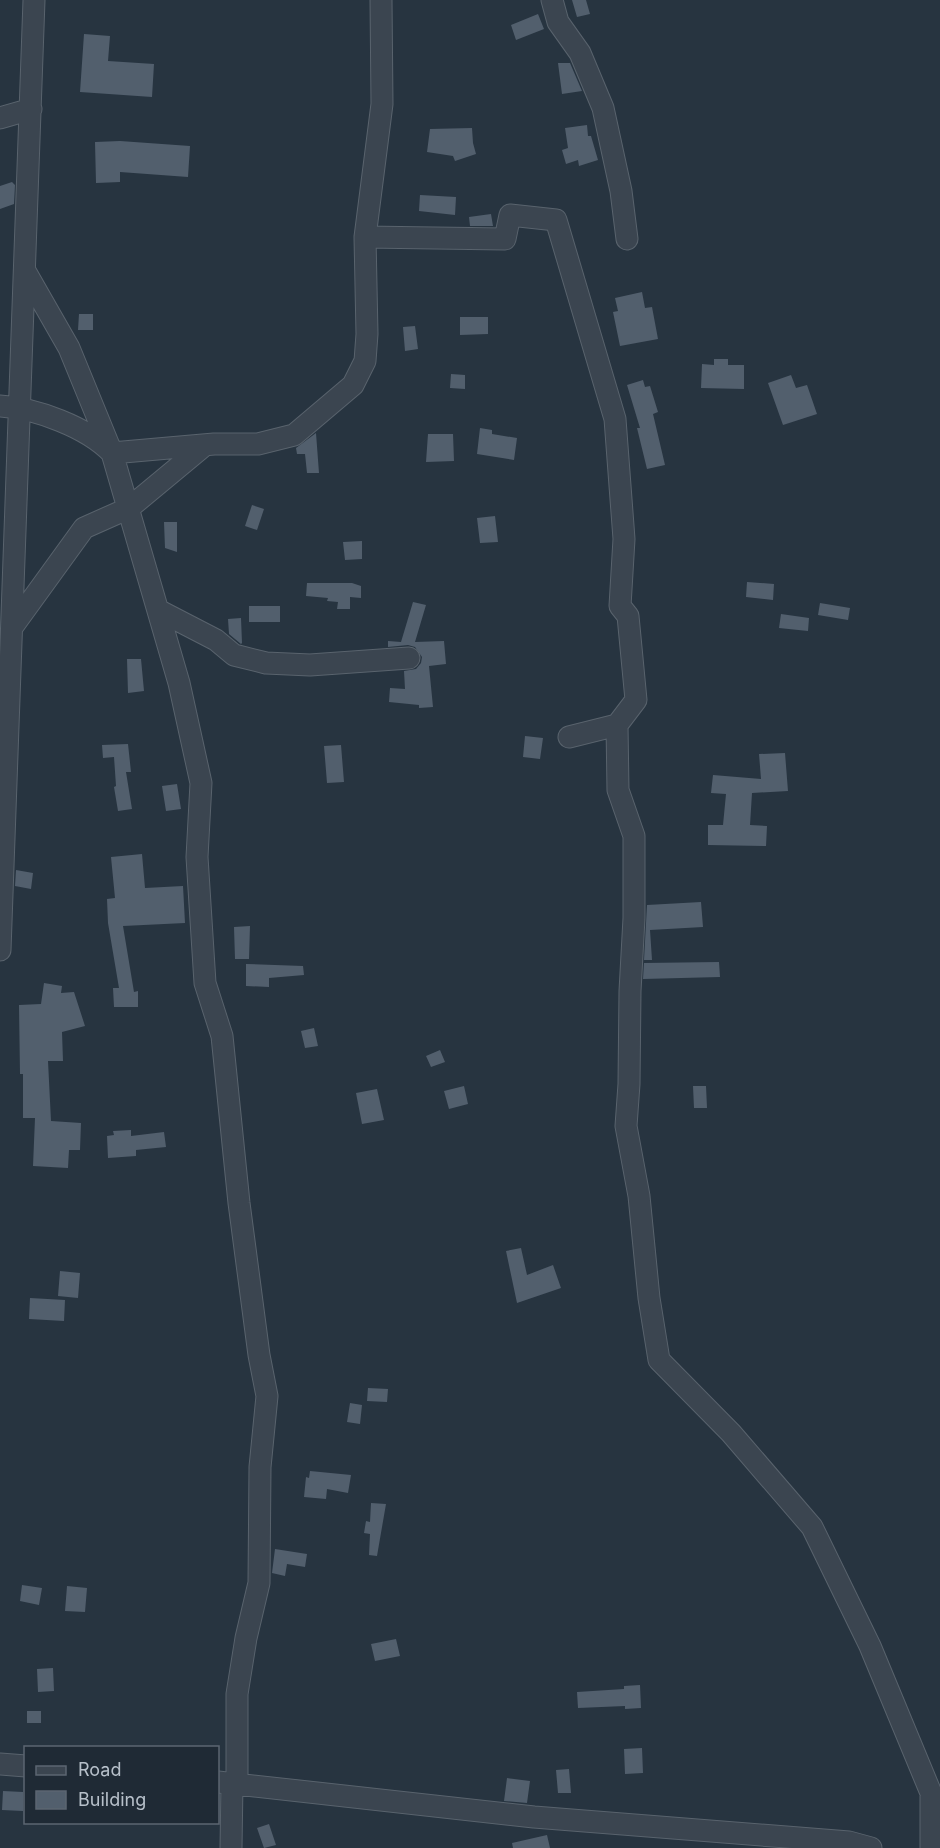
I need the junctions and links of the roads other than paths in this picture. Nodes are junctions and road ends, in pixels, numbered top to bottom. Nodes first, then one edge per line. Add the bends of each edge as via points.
1 (34, 0) edge
2 (381, 0) edge
3 (552, 0) edge
4 (31, 109) junction
5 (0, 118) edge
6 (365, 237) junction
7 (627, 239) dead end
8 (25, 272) junction
9 (10, 407) edge
10 (205, 445) junction
11 (112, 453) junction
12 (129, 508) junction
13 (158, 610) junction
14 (13, 626) junction
15 (409, 658) dead end
16 (617, 725) junction
17 (569, 737) dead end
18 (2, 872) edge
19 (0, 950) edge
20 (0, 1764) edge
21 (24, 1766) edge
22 (229, 1783) edge
23 (231, 1848) edge
24 (871, 1848) edge
25 (931, 1848) edge

1 - 4 street
2 - 6 street via 382,104
3 - 7 street via 558,22 580,53 603,108
4 - 5 street
4 - 8 street
6 - 10 street via 368,334 365,361 353,385 294,435 258,444
6 - 16 street via 505,239 510,215 556,220 615,418 624,539 620,606 628,616 636,700
8 - 9 street
8 - 11 street via 69,348
9 - 11 street via 74,427 103,443
9 - 14 street
10 - 11 street
10 - 12 street
11 - 12 street
12 - 13 street
12 - 14 street via 84,528
13 - 15 street via 216,640 234,655 266,663 310,665
13 - 22 street via 201,783 197,857 205,983 222,1036 239,1203 267,1396 260,1467 259,1582 237,1694
14 - 18 street
16 - 17 street
16 - 25 street via 618,790 634,836 626,1126 639,1196 659,1360 732,1433 812,1527 870,1646 931,1793
18 - 19 street
20 - 21 street
22 - 23 street
22 - 24 street via 534,1818 849,1842

